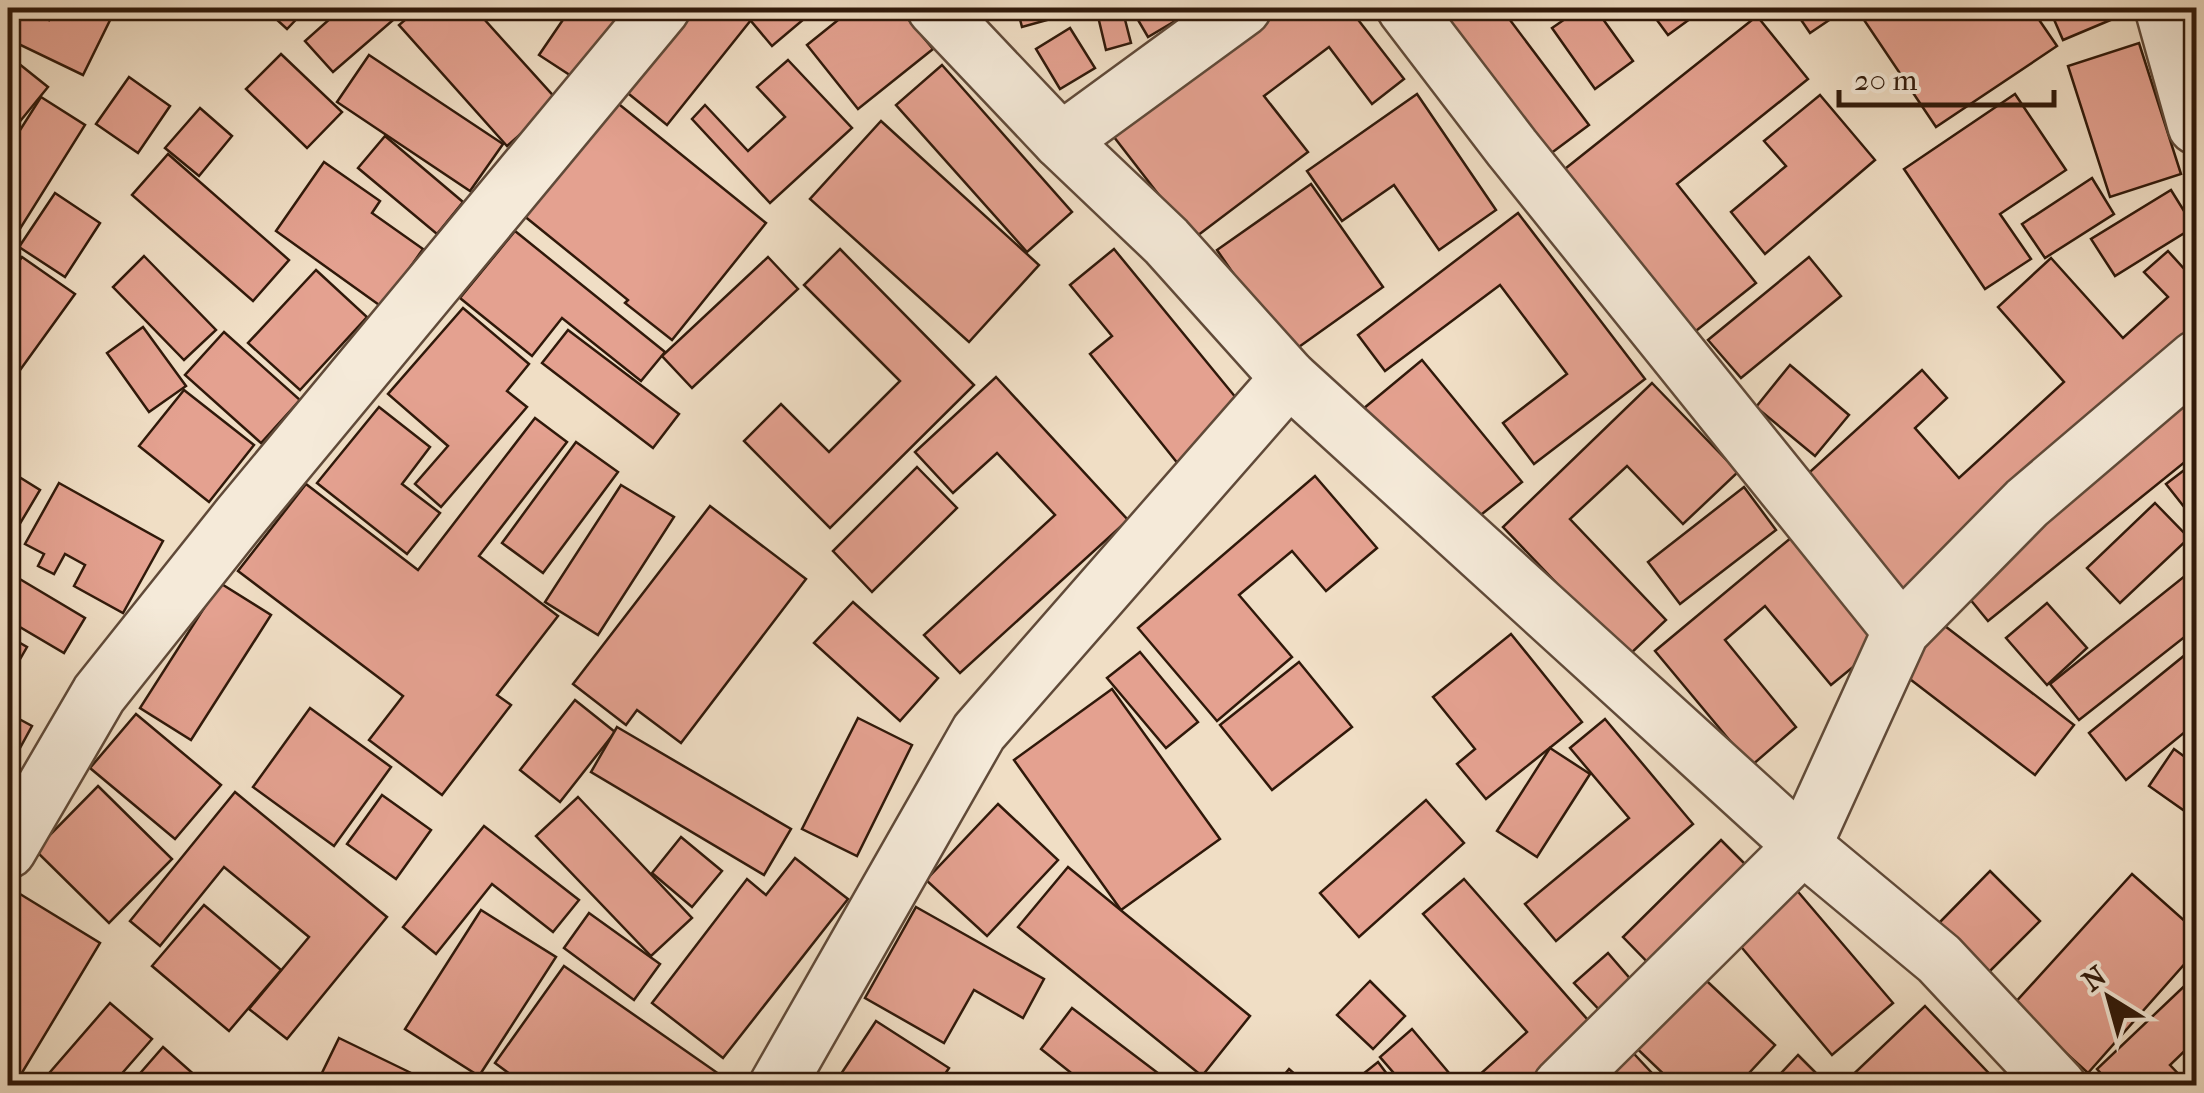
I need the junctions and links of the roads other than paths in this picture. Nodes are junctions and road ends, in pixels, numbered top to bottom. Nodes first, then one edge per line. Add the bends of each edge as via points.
1 (662, 8) edge
2 (935, 8) edge
3 (1243, 8) edge
4 (1405, 8) edge
5 (2163, 8) edge
6 (2196, 126) edge
7 (1061, 141) junction
8 (2196, 359) edge
9 (1288, 378) junction
10 (1902, 632) junction
11 (1803, 846) junction
12 (8, 850) edge
13 (777, 1086) edge
14 (1561, 1086) edge
15 (2058, 1086) edge

1 - 12 street via 99,694
2 - 7 street
3 - 7 street
4 - 10 street
5 - 6 street
7 - 9 street via 1166,241
8 - 10 street via 2026,503
9 - 11 street
9 - 13 street via 980,732
10 - 11 street
11 - 14 street
11 - 15 street via 1940,959

